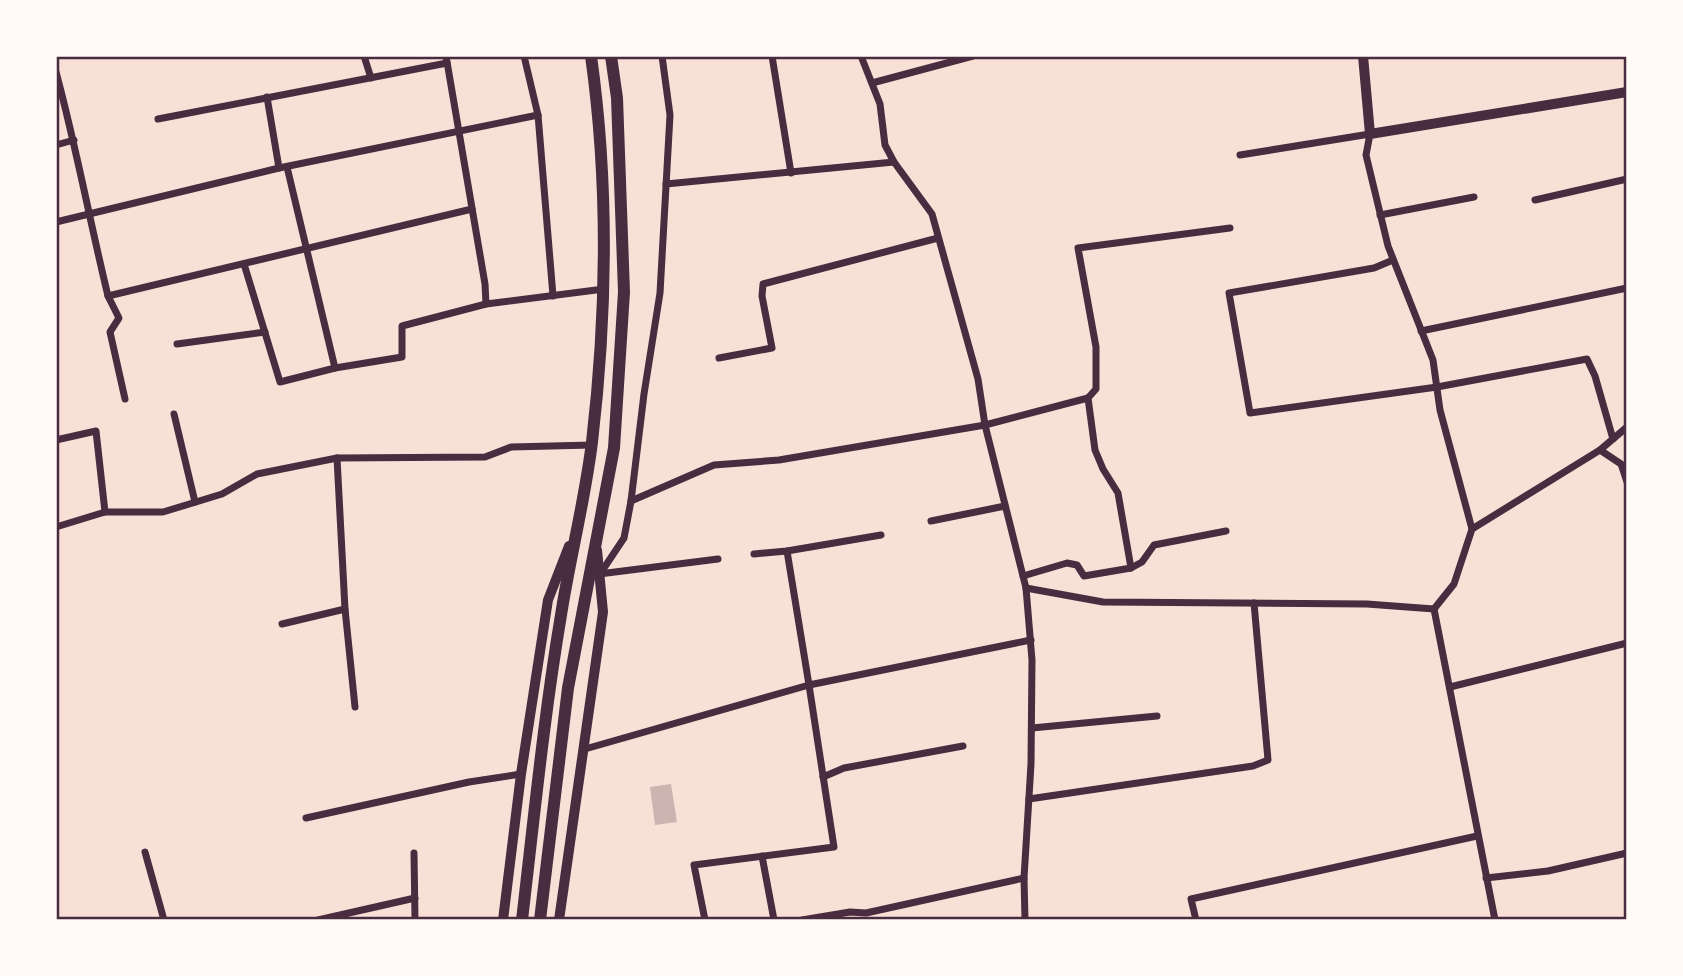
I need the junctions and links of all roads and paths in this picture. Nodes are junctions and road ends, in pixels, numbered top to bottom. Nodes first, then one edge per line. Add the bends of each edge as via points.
1 (364, 56) edge
2 (524, 56) edge
3 (591, 56) edge
4 (611, 56) edge
5 (662, 56) edge
6 (772, 56) edge
7 (861, 56) edge
8 (973, 56) edge
9 (1363, 56) edge
10 (447, 59) edge
11 (56, 72) edge
12 (370, 78) junction
13 (872, 83) junction
14 (1627, 92) edge
15 (267, 97) junction
16 (538, 115) junction
17 (158, 119) dead end
18 (458, 133) junction
19 (1370, 134) junction
20 (74, 140) junction
21 (56, 145) edge
22 (1240, 155) dead end
23 (894, 162) junction
24 (283, 167) junction
25 (791, 173) junction
26 (1627, 179) edge
27 (666, 184) junction
28 (1474, 197) dead end
29 (1535, 200) dead end
30 (472, 209) junction
31 (88, 214) junction
32 (1380, 215) junction
33 (56, 222) edge
34 (1230, 228) dead end
35 (938, 238) junction
36 (307, 249) junction
37 (1393, 260) junction
38 (244, 264) junction
39 (1627, 288) edge
40 (604, 289) junction
41 (108, 296) junction
42 (553, 296) junction
43 (486, 304) junction
44 (1421, 331) junction
45 (265, 332) junction
46 (177, 344) dead end
47 (719, 358) dead end
48 (335, 368) junction
49 (1437, 387) junction
50 (1088, 398) junction
51 (124, 399) dead end
52 (174, 414) dead end
53 (985, 425) junction
54 (1627, 427) edge
55 (1613, 439) junction
56 (56, 440) edge
57 (592, 445) junction
58 (1600, 450) junction
59 (337, 458) junction
60 (1627, 482) edge
61 (631, 501) junction
62 (195, 502) junction
63 (1005, 506) junction
64 (105, 512) junction
65 (931, 521) dead end
66 (56, 527) edge
67 (1472, 529) junction
68 (576, 530) junction
69 (1226, 531) dead end
70 (881, 535) dead end
71 (596, 539) junction
72 (787, 551) junction
73 (754, 554) dead end
74 (718, 559) dead end
75 (1131, 568) junction
76 (599, 574) junction
77 (1023, 576) junction
78 (1026, 588) junction
79 (1254, 603) junction
80 (345, 609) junction
81 (1434, 609) junction
82 (282, 624) dead end
83 (1031, 640) junction
84 (1627, 643) edge
85 (809, 685) junction
86 (1450, 687) junction
87 (355, 706) dead end
88 (1157, 716) dead end
89 (1031, 728) junction
90 (963, 746) dead end
91 (585, 749) junction
92 (521, 774) junction
93 (823, 777) junction
94 (1029, 799) junction
95 (306, 818) dead end
96 (1477, 836) junction
97 (145, 852) dead end
98 (414, 853) dead end
99 (1627, 853) edge
100 (762, 856) junction
101 (1024, 878) junction
102 (1486, 878) junction
103 (415, 898) junction
104 (164, 920) edge
105 (318, 920) edge
106 (415, 920) edge
107 (503, 920) edge
108 (522, 920) edge
109 (540, 920) edge
110 (559, 920) edge
111 (705, 920) edge
112 (774, 920) edge
113 (802, 920) edge
114 (1025, 920) edge
115 (1196, 920) edge
116 (1495, 920) edge

1 - 12 street
2 - 16 street
3 - 40 highway via 603,183
4 - 71 highway via 617,98 624,292 614,448
5 - 27 street via 670,115
6 - 25 street
7 - 13 street
8 - 13 street
9 - 19 street
10 - 12 street
10 - 18 street
11 - 20 street
12 - 15 street
13 - 23 street via 880,104 885,145
14 - 19 street
15 - 17 street
15 - 24 street
16 - 18 street
16 - 42 street
18 - 24 street
18 - 30 street
19 - 22 street
19 - 32 street via 1366,155
20 - 21 street
20 - 31 street
23 - 25 street
23 - 35 street via 932,214
24 - 31 street
24 - 36 street
25 - 27 street
26 - 29 street
27 - 61 street via 660,293
28 - 32 street
30 - 36 street
30 - 43 street
31 - 33 street
31 - 41 street
32 - 37 street
34 - 50 street via 1078,248 1096,347 1096,389
35 - 47 street via 763,284 772,348
35 - 53 street via 978,380
36 - 38 street
36 - 48 street
37 - 44 street
37 - 49 street via 1374,268 1229,293 1251,412
38 - 41 street
38 - 45 street
39 - 44 street
40 - 42 street
40 - 57 highway
41 - 51 street via 119,318 110,332
42 - 43 street
43 - 48 street via 401,326 402,357
44 - 49 street via 1433,360
45 - 46 street
45 - 48 street via 280,382
49 - 55 street via 1587,359
49 - 67 street
50 - 53 street
50 - 75 street via 1095,450 1118,493
52 - 62 street
53 - 61 street via 779,460 715,465
53 - 63 street
54 - 55 street
55 - 58 street
56 - 64 street via 96,431
57 - 59 street via 511,447 485,457
57 - 68 highway
58 - 60 street via 1621,464
58 - 67 street
59 - 62 street via 257,474 222,494
59 - 80 street
61 - 76 street via 624,538
62 - 64 street via 163,512
63 - 65 street
63 - 77 street
64 - 66 street
67 - 81 street via 1454,584
68 - 92 street via 548,600
68 - 108 highway via 560,615
69 - 75 street via 1154,545 1142,562
70 - 72 street
71 - 76 street
71 - 109 highway via 568,688
72 - 73 street
72 - 85 street
74 - 76 street
75 - 77 street via 1084,576 1077,565 1067,563
76 - 91 street via 603,612
77 - 78 street
78 - 79 street via 1103,601
78 - 83 street
79 - 81 street
79 - 94 street via 1268,760 1253,766
80 - 82 street
80 - 87 street
81 - 86 street
83 - 85 street
83 - 89 street
84 - 86 street
85 - 91 street
85 - 93 street
86 - 96 street
88 - 89 street
89 - 94 street
90 - 93 street via 845,768
91 - 110 street
92 - 95 street
92 - 107 street
93 - 100 street via 834,847
94 - 101 street
96 - 102 street
96 - 115 street via 1191,899
97 - 104 street
98 - 103 street
99 - 102 street via 1548,871
100 - 111 street via 694,865
100 - 112 street
101 - 113 street via 866,913
101 - 114 street
102 - 116 street
103 - 105 street
103 - 106 street

